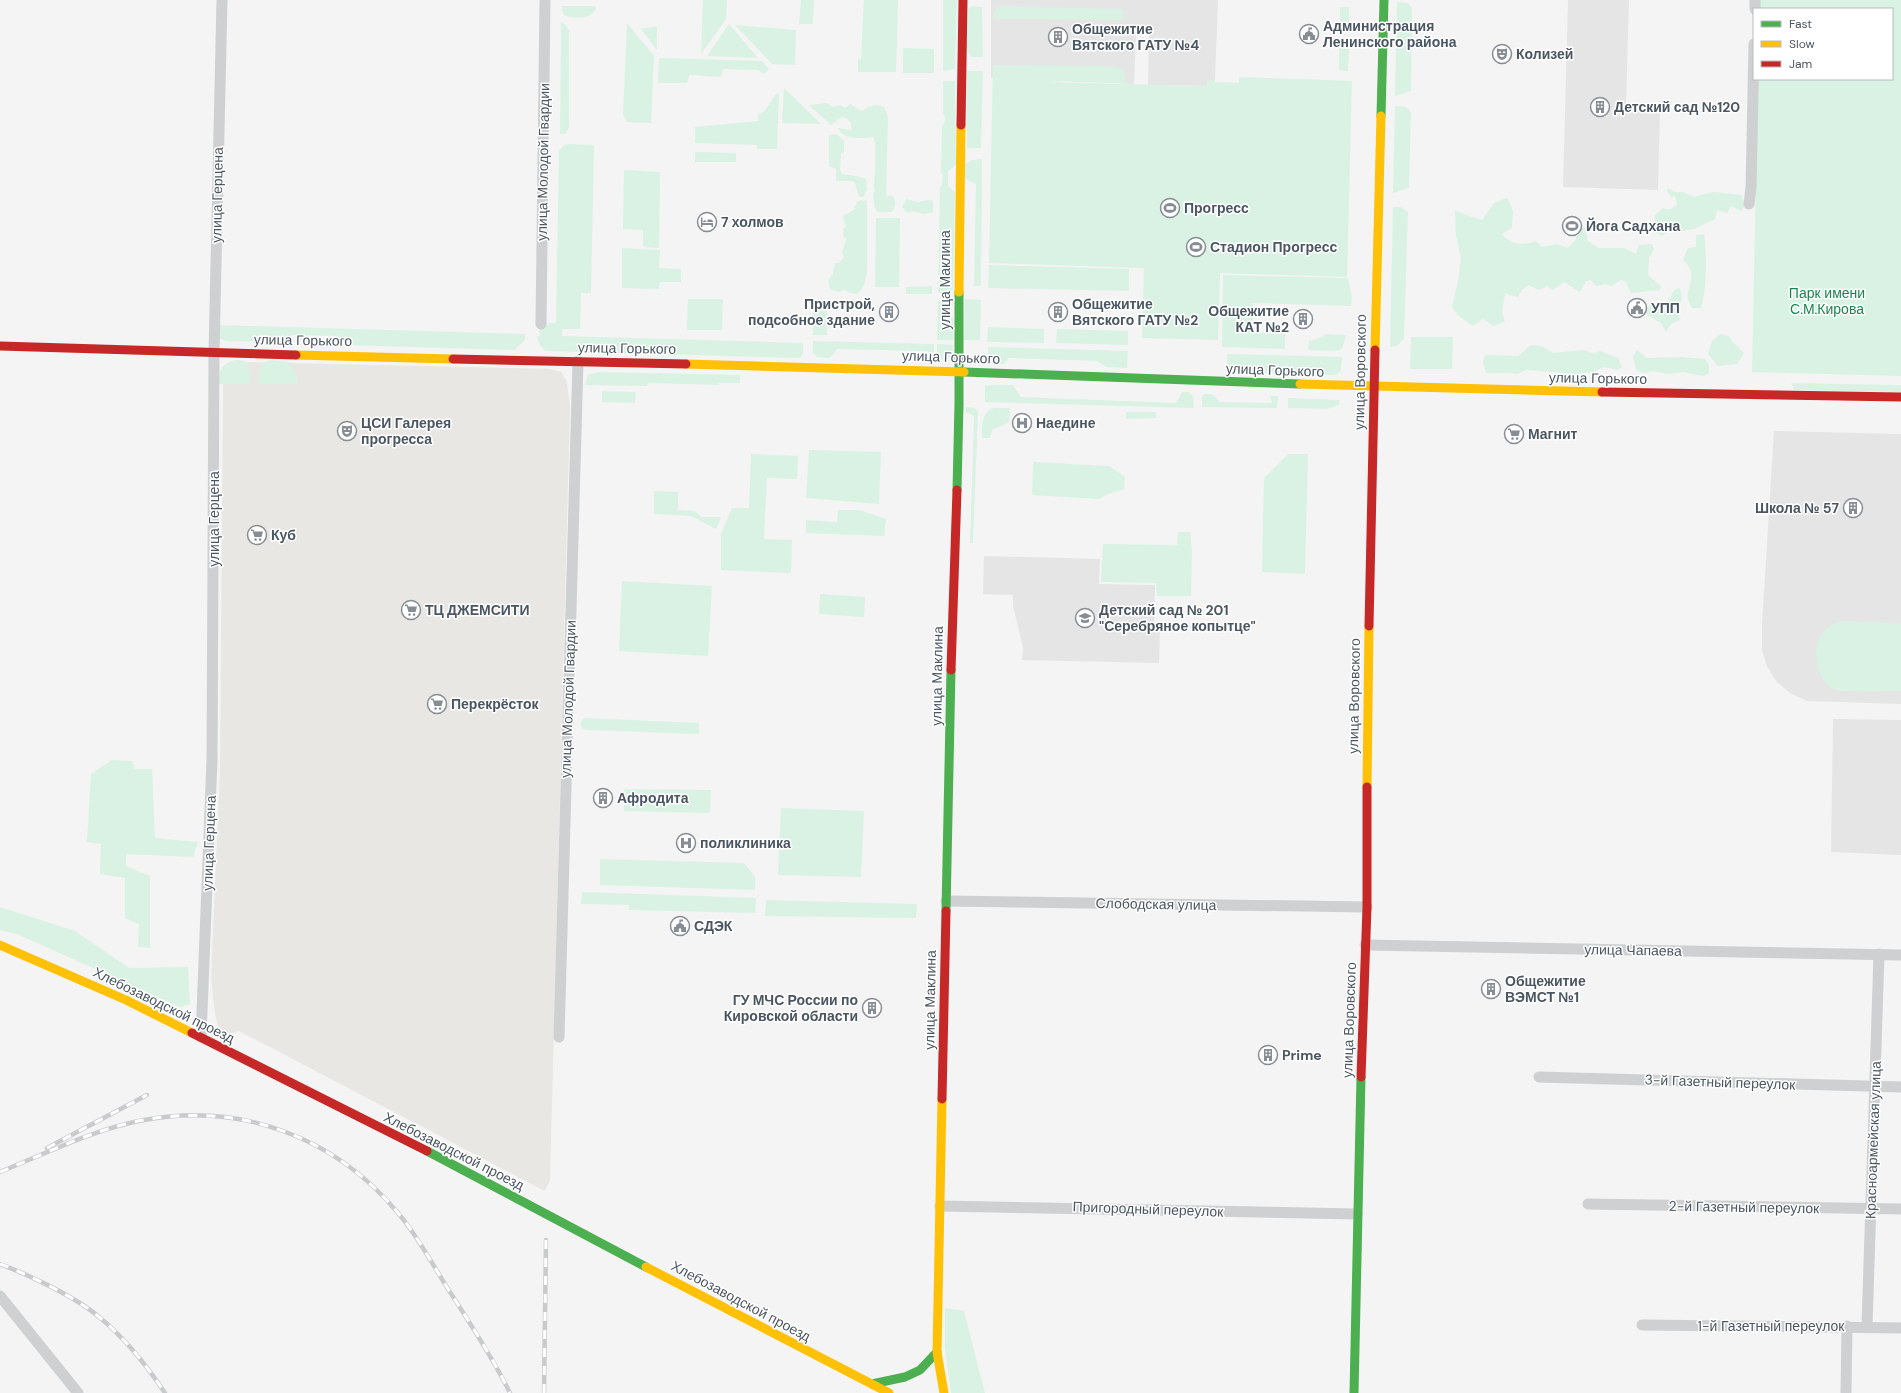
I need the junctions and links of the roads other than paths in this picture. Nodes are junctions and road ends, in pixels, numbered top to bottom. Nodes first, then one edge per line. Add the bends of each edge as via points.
1 (222, 0) edge
2 (545, 0) edge
3 (963, 0) edge
4 (1384, 0) edge
5 (1753, 80) edge
6 (1749, 204) dead end
7 (541, 324) dead end
8 (0, 346) edge
9 (214, 352) junction
10 (578, 361) junction
11 (959, 371) junction
12 (1374, 387) junction
13 (1901, 397) edge
14 (946, 901) junction
15 (1367, 907) junction
16 (0, 945) edge
17 (1365, 945) junction
18 (1879, 954) junction
19 (1901, 954) edge
20 (201, 1037) junction
21 (559, 1037) dead end
22 (1539, 1077) dead end
23 (1875, 1086) junction
24 (1901, 1087) edge
25 (1588, 1204) dead end
26 (940, 1206) junction
27 (1870, 1208) junction
28 (1901, 1209) edge
29 (1357, 1214) junction
30 (0, 1296) edge
31 (1642, 1325) dead end
32 (1847, 1326) junction
33 (1867, 1326) junction
34 (1901, 1328) edge
35 (937, 1352) junction
36 (872, 1384) junction
37 (78, 1393) edge
38 (889, 1393) edge
39 (944, 1393) edge
40 (1354, 1393) edge
41 (1846, 1393) edge

1 - 9 street, улица Герцена
2 - 7 street, улица Молодой Гвардии
3 - 11 street, улица Маклина
4 - 12 street, улица Воровского
5 - 6 street
8 - 9 street, улица Горького
9 - 10 street, улица Горького
9 - 20 street, улица Герцена via 212,760
10 - 11 street, улица Горького
10 - 21 street, улица Молодой Гвардии
11 - 12 street, улица Горького
11 - 14 street, улица Маклина
12 - 13 street, улица Горького
12 - 15 street, улица Воровского
14 - 15 street, Слободская улица
14 - 26 street, улица Маклина
15 - 17 street, улица Воровского
16 - 20 street, Хлебозаводской проезд via 126,1000
17 - 18 street, улица Чапаева
17 - 29 street, улица Воровского
18 - 19 street, улица Чапаева
18 - 23 street, Красноармейская улица
20 - 36 street, Хлебозаводской проезд via 466,1171 545,1215
22 - 23 street, 3-й Газетный переулок
23 - 24 street, 3-й Газетный переулок
23 - 27 street, Красноармейская улица
25 - 27 street, 2-й Газетный переулок
26 - 29 street, Пригородный переулок
26 - 35 street, улица Маклина
27 - 28 street, 2-й Газетный переулок
27 - 33 street, Красноармейская улица
29 - 40 street, улица Воровского
30 - 37 street
31 - 32 street, 1-й Газетный переулок
32 - 33 street, 1-й Газетный переулок
32 - 41 street
33 - 34 street, 1-й Газетный переулок
35 - 36 street via 920,1370 905,1377
35 - 39 street, улица Маклина
36 - 38 street, Хлебозаводской проезд

